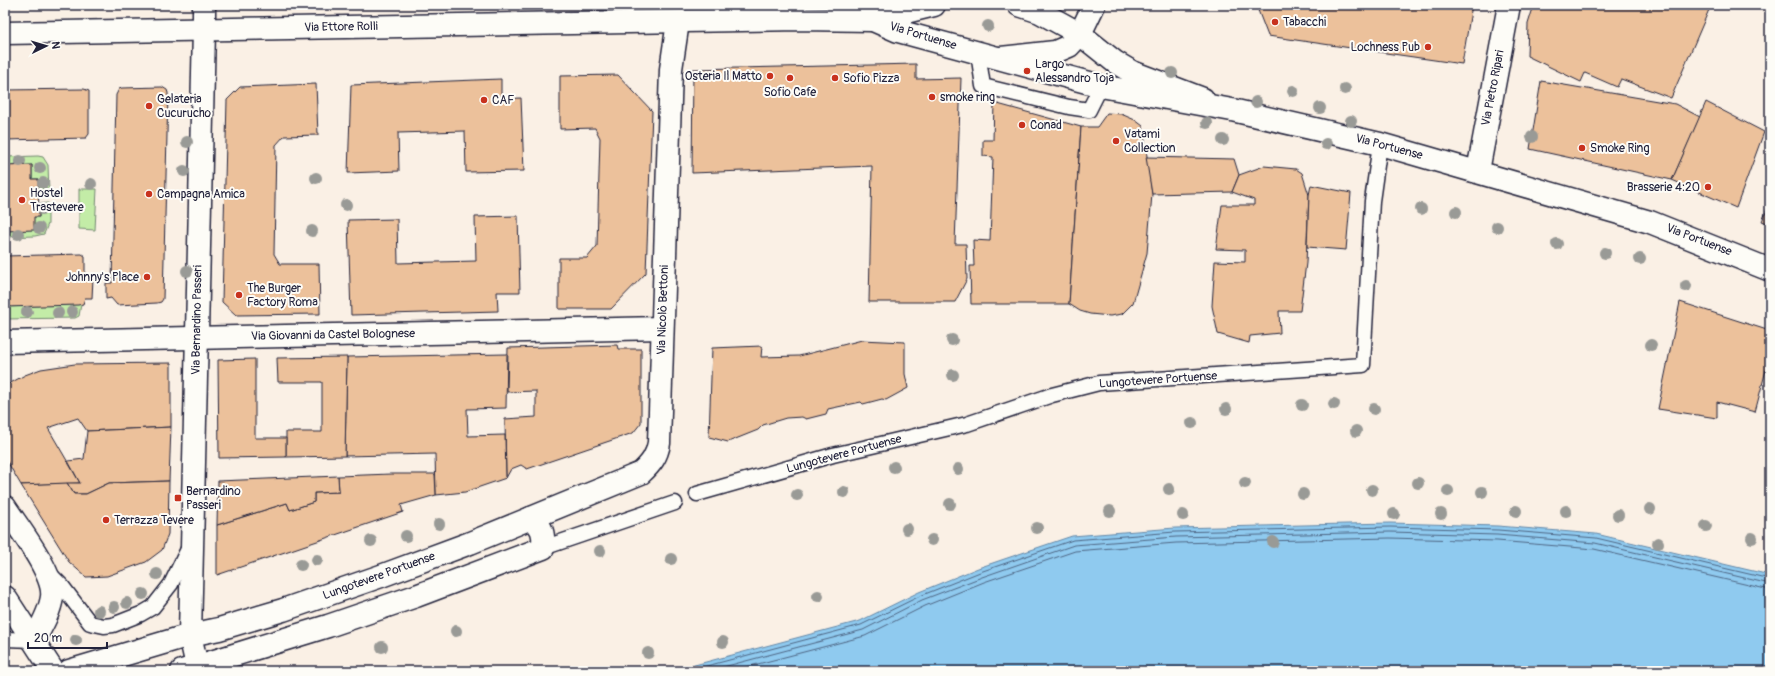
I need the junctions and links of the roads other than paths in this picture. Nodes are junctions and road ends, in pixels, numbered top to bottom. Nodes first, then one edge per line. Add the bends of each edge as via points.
1 (204, 5) edge
2 (934, 5) edge
3 (1019, 5) edge
4 (1094, 5) edge
5 (1509, 5) edge
6 (680, 14) edge
7 (873, 20) junction
8 (204, 30) junction
9 (5, 33) edge
10 (1080, 34) junction
11 (978, 53) junction
12 (999, 58) junction
13 (1101, 86) junction
14 (1232, 110) junction
15 (1380, 144) junction
16 (1478, 171) junction
17 (1770, 270) edge
18 (662, 328) junction
19 (196, 337) junction
20 (5, 342) edge
21 (698, 494) dead end
22 (675, 503) dead end
23 (5, 507) edge
24 (531, 518) junction
25 (192, 535) junction
26 (543, 548) junction
27 (45, 569) junction
28 (5, 597) edge
29 (190, 635) junction
30 (5, 639) edge
31 (34, 640) junction
32 (189, 669) edge
33 (53, 671) edge
34 (69, 671) edge

1 - 8 street, Via Bernardino Passeri
2 - 7 street
3 - 10 street via 1040,12
4 - 10 street
5 - 16 street, Via Pietro Ripari
6 - 7 street, Via Portuense
6 - 8 street, Via Ettore Rolli
6 - 18 street, Via Nicolò Bettoni via 671,68
7 - 11 street, Via Portuense via 898,31
8 - 9 street, Via Ettore Rolli
8 - 19 street, Via Bernardino Passeri
10 - 12 street, Via Portuense via 1069,46 1056,52
10 - 14 street via 1132,72
11 - 12 street, Via Portuense
11 - 13 lane via 983,86 1089,110
12 - 13 street, Via Portuense
13 - 14 street, Via Portuense
14 - 15 street, Via Portuense
15 - 16 street, Via Portuense
15 - 21 lane, Lungotevere Portuense via 1372,201 1363,365 1099,383 967,424 833,455
16 - 17 street, Via Portuense via 1650,222
18 - 19 street, Via Giovanni da Castel Bolognese
18 - 24 street, Via Nicolò Bettoni via 659,443 655,457 641,473
19 - 20 street, Via Giovanni da Castel Bolognese
19 - 25 street, Via Bernardino Passeri
22 - 26 lane
23 - 27 street
24 - 26 street via 543,530
24 - 29 street, Lungotevere Portuense via 448,552 283,610 219,630
25 - 27 lane via 182,565 153,608 113,625 98,626 90,623 66,591
25 - 29 street, Via Bernardino Passeri
26 - 32 street via 409,598
27 - 31 street via 51,584 52,596
28 - 31 street
29 - 32 street
29 - 34 street, Lungotevere Portuense
30 - 31 lane
31 - 33 street

